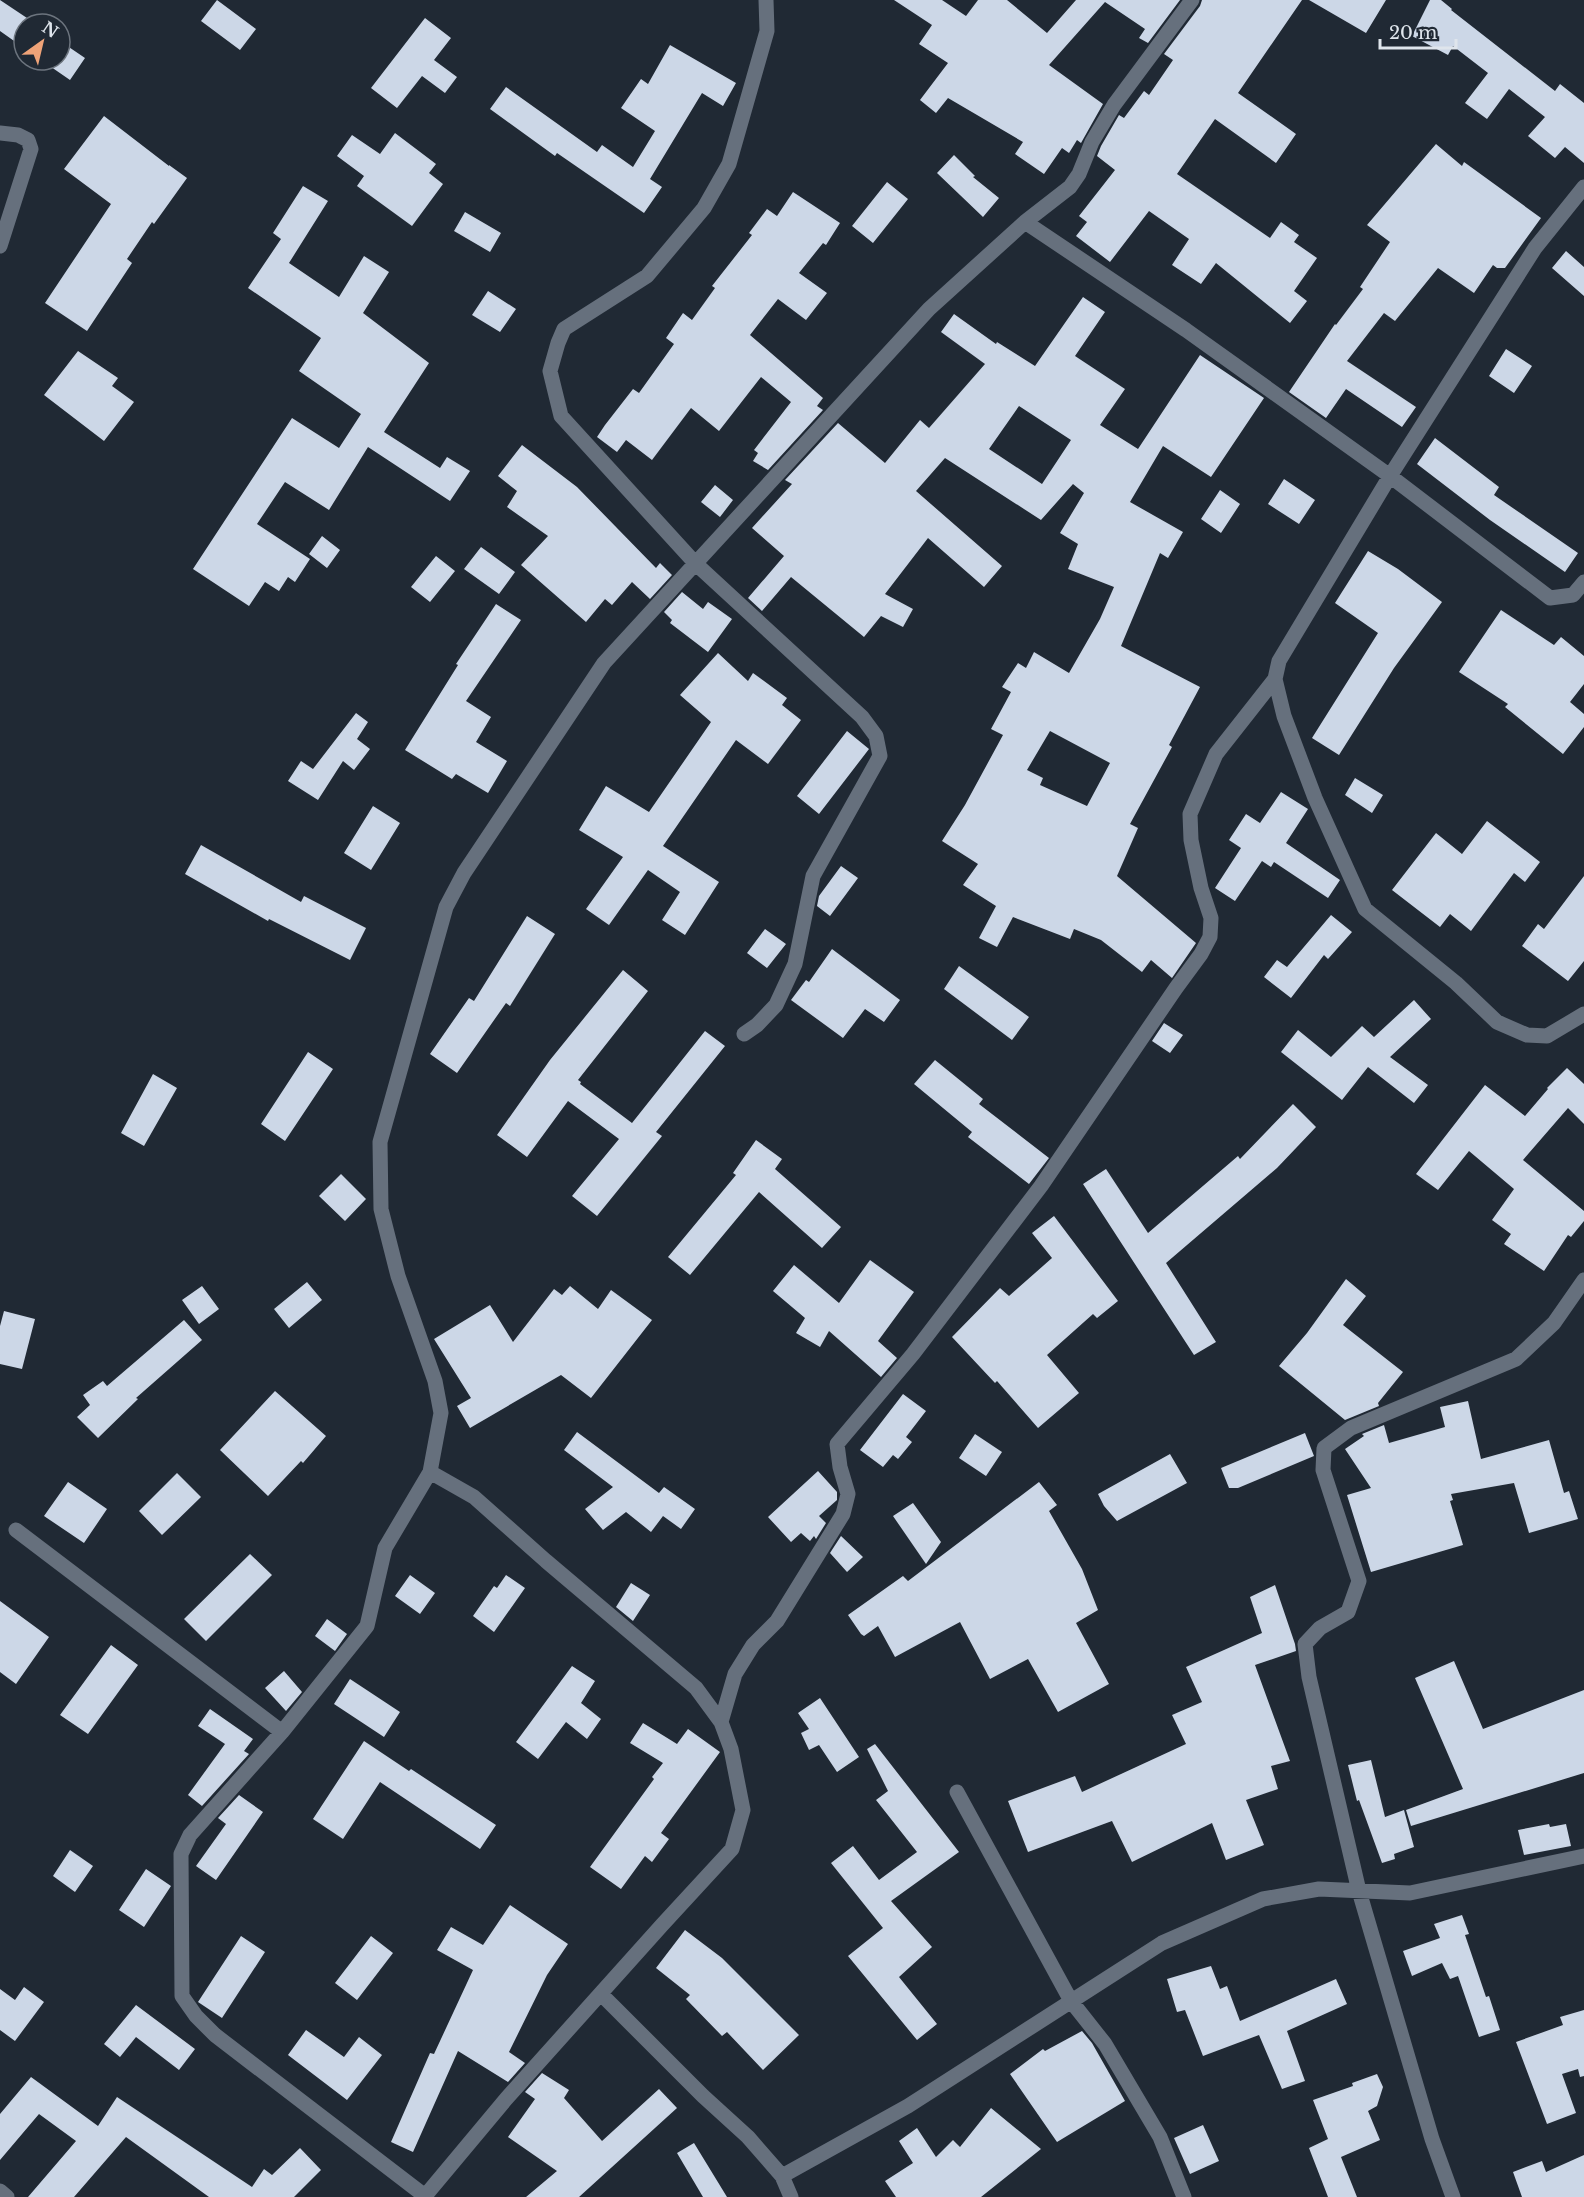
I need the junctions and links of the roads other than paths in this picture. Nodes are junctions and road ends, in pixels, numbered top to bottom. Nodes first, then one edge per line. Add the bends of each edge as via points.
1 (766, 0) edge
2 (1191, 0) edge
3 (0, 133) edge
4 (1584, 187) edge
5 (1025, 222) junction
6 (0, 246) edge
7 (1390, 476) junction
8 (696, 564) junction
9 (1584, 582) edge
10 (1275, 679) junction
11 (1584, 1014) edge
12 (744, 1034) dead end
13 (1584, 1280) edge
14 (430, 1472) junction
15 (16, 1530) dead end
16 (721, 1722) junction
17 (282, 1732) junction
18 (957, 1792) dead end
19 (1584, 1856) edge
20 (1359, 1891) junction
21 (601, 1994) junction
22 (1071, 2001) junction
23 (782, 2175) junction
24 (0, 2191) edge
25 (425, 2196) edge
26 (7, 2197) edge
27 (791, 2197) edge
28 (1184, 2197) edge
29 (1453, 2197) edge

1 - 8 street via 767,31 729,164 704,208 647,276 564,329 550,371 561,416
2 - 5 street via 1114,105 1070,187
3 - 6 street via 28,140 31,149
4 - 7 street via 1535,248
5 - 7 street via 1186,330
5 - 8 street via 929,309
7 - 9 street via 1550,598 1573,595
7 - 10 street via 1279,661
8 - 12 street via 862,717 876,736 880,756 813,876 795,964 776,1005
8 - 14 street via 604,663 464,873 446,907 380,1142 381,1209 398,1276 435,1381 441,1413
10 - 11 street via 1284,716 1315,798 1365,909 1456,983 1497,1023 1527,1035 1547,1036
10 - 16 street via 1216,754 1190,814 1191,840 1211,918 1210,937 1201,954 1041,1185 913,1354 837,1444 848,1494 843,1514 777,1621 753,1645 735,1674
13 - 20 street via 1554,1323 1516,1359 1351,1428 1324,1448 1323,1470 1359,1581 1348,1612 1320,1628 1305,1644 1309,1677
14 - 16 street via 474,1497 696,1688
14 - 17 street via 385,1548 367,1626
15 - 17 street
16 - 21 street via 731,1749 743,1810 732,1849
17 - 25 street via 190,1835 181,1854 182,1996 215,2035
18 - 22 street
19 - 20 street via 1410,1893
20 - 22 street via 1319,1889 1263,1899 1162,1942
20 - 29 street via 1432,2139
21 - 23 street
21 - 25 street
22 - 23 street via 908,2106
22 - 28 street via 1105,2044 1160,2137
23 - 27 street
24 - 26 street

